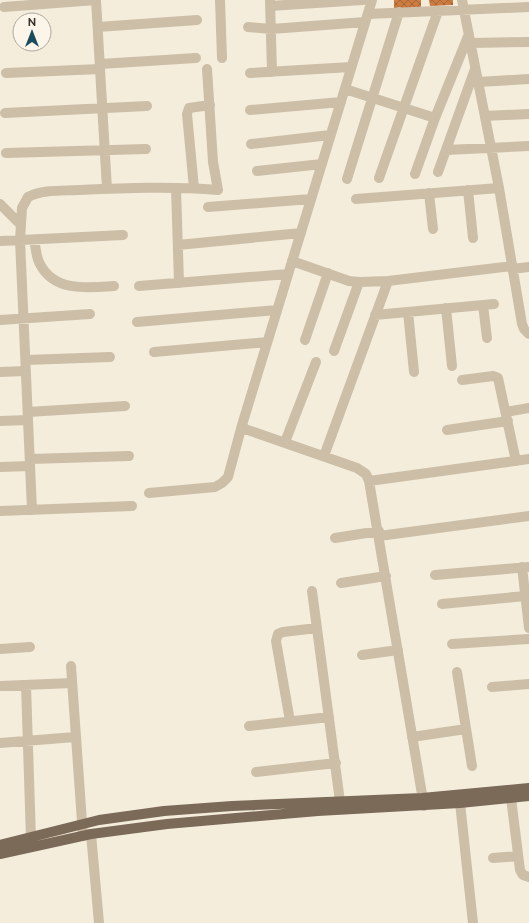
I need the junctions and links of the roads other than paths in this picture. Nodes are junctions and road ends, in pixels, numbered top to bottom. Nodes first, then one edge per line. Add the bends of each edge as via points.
1 (96, 0) edge
2 (220, 0) edge
3 (363, 0) edge
4 (372, 0) edge
5 (270, 3) edge
6 (463, 4) edge
7 (529, 6) edge
8 (4, 8) dead end
9 (438, 10) junction
10 (399, 12) junction
11 (366, 18) junction
12 (198, 20) dead end
13 (98, 27) junction
14 (248, 27) dead end
15 (271, 29) junction
16 (470, 38) junction
17 (529, 42) edge
18 (196, 58) dead end
19 (222, 58) dead end
20 (100, 66) junction
21 (351, 67) junction
22 (476, 68) junction
23 (207, 69) dead end
24 (272, 72) junction
25 (6, 73) dead end
26 (250, 73) dead end
27 (529, 79) edge
28 (478, 82) junction
29 (345, 89) junction
30 (373, 98) junction
31 (341, 102) junction
32 (210, 105) junction
33 (147, 106) dead end
34 (103, 108) junction
35 (404, 108) junction
36 (250, 110) dead end
37 (5, 113) dead end
38 (529, 114) edge
39 (485, 116) junction
40 (435, 118) junction
41 (330, 136) junction
42 (251, 144) dead end
43 (529, 146) edge
44 (146, 148) dead end
45 (491, 148) junction
46 (105, 150) junction
47 (446, 150) junction
48 (6, 153) dead end
49 (322, 164) junction
50 (257, 171) dead end
51 (438, 172) dead end
52 (415, 174) dead end
53 (379, 178) dead end
54 (347, 179) dead end
55 (176, 188) junction
56 (194, 188) junction
57 (499, 188) junction
58 (107, 189) junction
59 (468, 190) junction
60 (429, 193) junction
61 (311, 199) junction
62 (356, 199) dead end
63 (0, 204) edge
64 (208, 207) dead end
65 (21, 225) junction
66 (433, 229) dead end
67 (300, 233) junction
68 (124, 235) dead end
69 (473, 238) dead end
70 (20, 240) junction
71 (34, 240) junction
72 (0, 241) edge
73 (178, 245) junction
74 (292, 261) junction
75 (512, 267) junction
76 (529, 268) edge
77 (328, 273) junction
78 (288, 274) junction
79 (388, 281) junction
80 (360, 282) junction
81 (179, 283) junction
82 (114, 286) dead end
83 (139, 286) dead end
84 (483, 304) junction
85 (494, 304) dead end
86 (446, 308) junction
87 (277, 310) junction
88 (408, 312) junction
89 (90, 314) dead end
90 (375, 315) junction
91 (24, 319) junction
92 (0, 320) edge
93 (137, 322) dead end
94 (529, 334) edge
95 (487, 338) dead end
96 (305, 340) dead end
97 (268, 342) junction
98 (334, 351) dead end
99 (154, 352) dead end
100 (110, 357) dead end
101 (26, 360) junction
102 (316, 362) dead end
103 (452, 366) dead end
104 (26, 371) junction
105 (0, 372) edge
106 (414, 372) dead end
107 (462, 380) dead end
108 (124, 406) dead end
109 (529, 408) edge
110 (28, 416) junction
111 (507, 416) junction
112 (0, 421) edge
113 (242, 425) junction
114 (447, 430) dead end
115 (285, 442) junction
116 (129, 456) dead end
117 (324, 456) junction
118 (529, 459) edge
119 (516, 461) junction
120 (30, 462) junction
121 (0, 467) edge
122 (369, 481) junction
123 (149, 493) dead end
124 (132, 506) dead end
125 (32, 510) junction
126 (0, 511) edge
127 (529, 516) edge
128 (379, 534) junction
129 (335, 538) dead end
130 (526, 567) edge
131 (435, 575) dead end
132 (386, 576) junction
133 (341, 583) dead end
134 (312, 591) dead end
135 (525, 596) junction
136 (442, 604) dead end
137 (317, 628) junction
138 (529, 628) edge
139 (529, 639) edge
140 (452, 644) dead end
141 (30, 647) dead end
142 (0, 649) edge
143 (398, 650) junction
144 (362, 655) dead end
145 (71, 666) dead end
146 (457, 672) dead end
147 (72, 683) junction
148 (529, 684) edge
149 (26, 685) junction
150 (0, 686) edge
151 (492, 687) dead end
152 (329, 717) junction
153 (290, 721) junction
154 (249, 726) dead end
155 (466, 729) junction
156 (75, 737) junction
157 (412, 737) junction
158 (28, 741) junction
159 (0, 743) edge
160 (336, 762) junction
161 (472, 766) dead end
162 (256, 772) dead end
163 (529, 788) edge
164 (529, 796) edge
165 (511, 798) junction
166 (423, 802) junction
167 (460, 803) junction
168 (341, 806) junction
169 (82, 825) junction
170 (87, 835) junction
171 (31, 839) junction
172 (0, 845) edge
173 (0, 854) edge
174 (518, 856) junction
175 (493, 858) dead end
176 (529, 877) edge
177 (99, 923) edge
178 (473, 923) edge

1 - 8 street
1 - 13 street
2 - 19 street
3 - 5 street
4 - 11 street
5 - 15 street
6 - 7 street
6 - 9 street
6 - 16 street
9 - 10 street
9 - 35 street
10 - 11 street
10 - 30 street
11 - 15 street
11 - 21 street
12 - 13 street
13 - 20 street
14 - 15 street
15 - 24 street
16 - 17 street
16 - 22 street
16 - 40 street
18 - 20 street
20 - 25 street
20 - 34 street
21 - 24 street
21 - 29 street
22 - 28 street
22 - 47 street
23 - 32 street
24 - 26 street
27 - 28 street
28 - 39 street
29 - 30 street
29 - 31 street
30 - 35 street
30 - 54 street
31 - 36 street
31 - 41 street
32 - 56 street via 193,106 187,114
32 - 56 street via 213,162 218,190
33 - 34 street
34 - 37 street
34 - 46 street
35 - 40 street
35 - 53 street
38 - 39 street
39 - 45 street
40 - 52 street
41 - 42 street
41 - 49 street
43 - 45 street
44 - 46 street
45 - 47 street
45 - 57 street
46 - 48 street
46 - 58 street
47 - 51 street
49 - 50 street
49 - 61 street
55 - 56 street
55 - 58 street
55 - 73 street
57 - 59 street
57 - 75 street
58 - 65 street via 34,194 28,197 22,208
59 - 60 street
59 - 69 street
60 - 62 street
60 - 66 street
61 - 64 street
61 - 67 street
63 - 65 street
65 - 70 street
67 - 73 street
67 - 74 street
68 - 71 street
70 - 71 street
70 - 72 street
70 - 91 street
71 - 82 street via 39,264 48,276 68,286
73 - 81 street
74 - 77 street
74 - 78 street
75 - 76 street
75 - 79 street
75 - 94 street via 522,324
77 - 80 street via 349,281
77 - 96 street
78 - 81 street
78 - 87 street
79 - 80 street
79 - 90 street
80 - 98 street
81 - 83 street
84 - 85 street
84 - 86 street
84 - 95 street
86 - 88 street
86 - 103 street
87 - 93 street
87 - 97 street
88 - 90 street
88 - 106 street
89 - 91 street
90 - 117 street
91 - 92 street
91 - 101 street
97 - 99 street
97 - 113 street
100 - 101 street
101 - 104 street
102 - 115 street
104 - 105 street
104 - 110 street
107 - 111 street via 493,376 498,378
108 - 110 street
109 - 111 street
110 - 112 street
110 - 120 street
111 - 114 street
111 - 119 street
113 - 115 street via 245,429
113 - 123 street via 228,477 222,484 215,487
115 - 117 street
116 - 120 street
117 - 122 street via 357,468 366,474
118 - 119 street
119 - 122 street
120 - 121 street
120 - 125 street
122 - 128 street
124 - 125 street
125 - 126 street
127 - 128 street
128 - 129 street
128 - 132 street
130 - 131 street
130 - 135 street
132 - 133 street
132 - 143 street
134 - 137 street
135 - 136 street
135 - 138 street
137 - 152 street
137 - 153 street via 278,634 276,641
139 - 140 street
141 - 142 street
143 - 144 street
143 - 157 street
145 - 147 street
146 - 155 street
147 - 149 street
147 - 156 street
148 - 151 street
149 - 150 street
149 - 158 street
152 - 153 street
152 - 160 street
153 - 154 street
155 - 157 street
155 - 161 street
156 - 158 street
156 - 169 street
157 - 166 street
158 - 159 street
158 - 171 street
160 - 162 street
160 - 168 street
163 - 166 main road
164 - 165 main road
165 - 167 main road
165 - 174 street
166 - 167 main road
166 - 168 main road
167 - 178 street
168 - 169 main road via 232,806 171,810 99,820
168 - 170 main road
169 - 170 street
169 - 171 main road
170 - 173 main road
170 - 177 street
171 - 172 main road
174 - 175 street
174 - 176 street via 522,875

